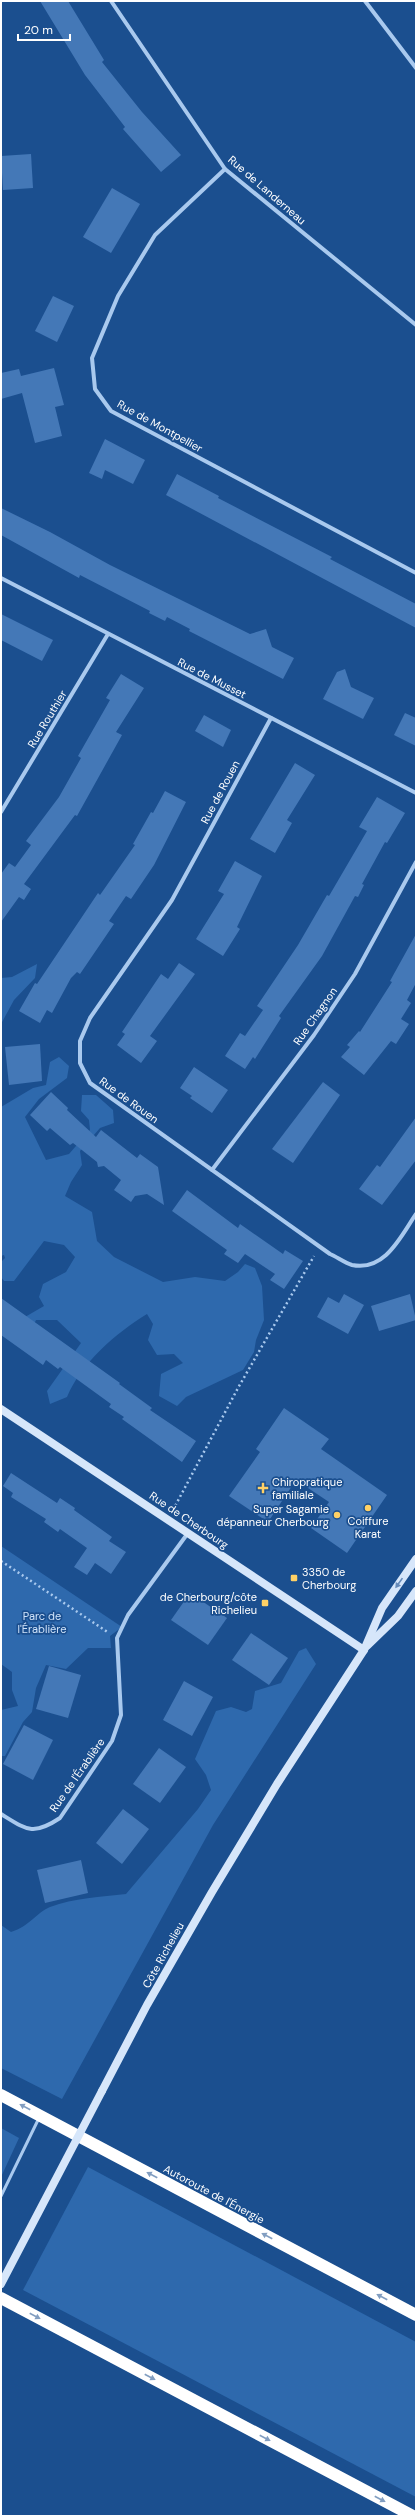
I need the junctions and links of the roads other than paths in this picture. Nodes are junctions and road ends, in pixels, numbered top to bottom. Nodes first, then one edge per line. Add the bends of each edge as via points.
1 (111, 1) edge
2 (365, 1) edge
3 (416, 68) edge
4 (225, 169) junction
5 (416, 325) edge
6 (416, 573) edge
7 (1, 578) edge
8 (108, 634) junction
9 (271, 718) junction
10 (416, 793) edge
11 (3, 807) edge
12 (1, 812) edge
13 (416, 862) edge
14 (212, 1170) junction
15 (416, 1214) edge
16 (1, 1409) edge
17 (188, 1533) junction
18 (416, 1559) edge
19 (416, 1591) edge
20 (364, 1650) junction
21 (1, 1814) edge
22 (1, 2095) edge
23 (40, 2115) junction
24 (1, 2196) edge
25 (1, 2284) edge
26 (1, 2298) edge
27 (416, 2315) edge
28 (414, 2516) edge

1 - 4 street, Rue de Landerneau
2 - 3 street
4 - 5 street, Rue de Landerneau
4 - 6 street, Rue de Montpellier via 155,235 118,296 92,358 95,389 112,412
7 - 8 street, Rue de Musset
8 - 9 street, Rue de Musset
8 - 11 street, Rue Routhier
9 - 10 street, Rue de Musset
9 - 14 street, Rue de Rouen via 172,900 90,1018 80,1041 80,1063 90,1083
11 - 12 street, Rue Routhier
13 - 14 street, Rue Chagnon via 355,974 314,1035
14 - 15 street, Rue de Rouen via 319,1246 353,1265 370,1264 387,1256
16 - 17 street, Rue de Cherbourg
17 - 20 street, Rue de Cherbourg
17 - 21 street, Rue de l'Érablière via 128,1615 117,1638 121,1715 112,1741 60,1818 48,1826 33,1830 20,1826
18 -> 20 street, Côte Richelieu via 382,1608
19 - 20 street, Côte Richelieu via 398,1616
20 - 25 street, Côte Richelieu, bridge via 277,1784 212,1892 139,2020
23 -> 22 highway, Autoroute de l'Énergie
23 - 24 lane
27 -> 23 highway, Autoroute de l'Énergie
26 -> 28 highway

